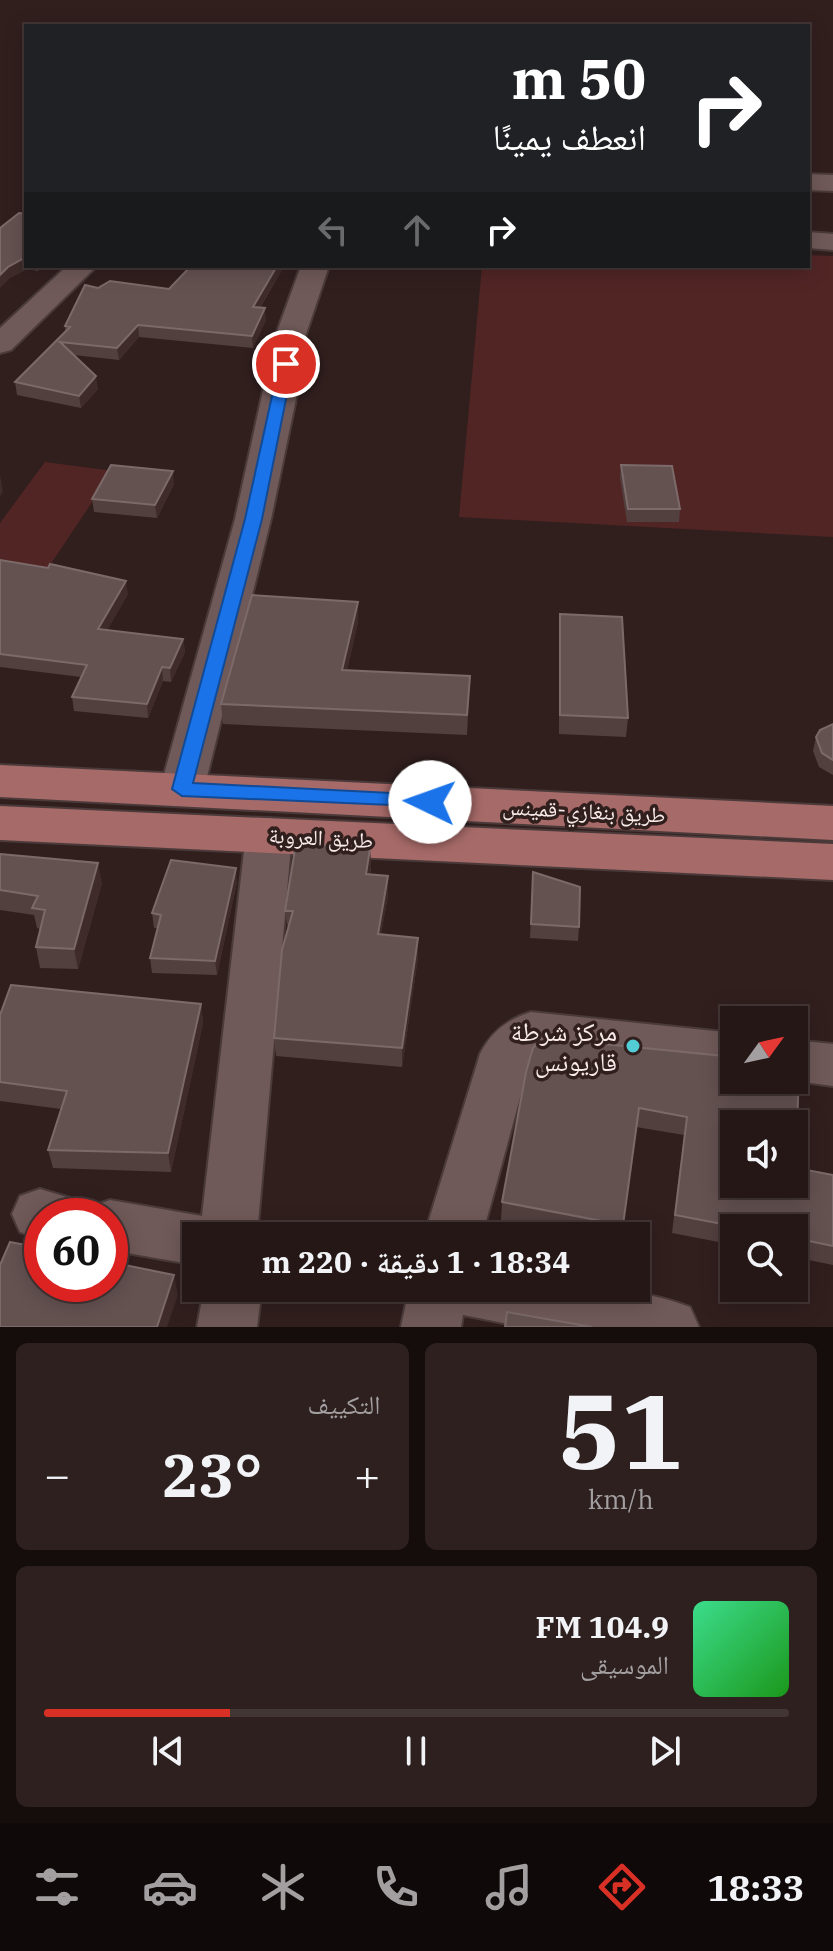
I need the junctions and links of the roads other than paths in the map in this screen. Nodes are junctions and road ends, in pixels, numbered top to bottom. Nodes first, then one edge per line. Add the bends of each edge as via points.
1 (833, 183) edge
2 (819, 198) edge
3 (810, 240) edge
4 (833, 242) edge
5 (81, 268) edge
6 (314, 268) edge
7 (0, 344) edge
8 (0, 781) edge
9 (182, 789) junction
10 (0, 823) edge
11 (833, 823) edge
12 (269, 834) junction
13 (833, 862) edge
14 (720, 1052) edge
15 (808, 1062) edge
16 (833, 1065) edge
17 (229, 1222) edge
18 (457, 1222) edge
19 (128, 1228) edge
20 (182, 1237) edge
21 (231, 1302) edge
22 (435, 1302) edge
23 (536, 1302) edge
24 (227, 1327) edge
25 (431, 1327) edge
26 (669, 1327) edge

1 - 2 street
3 - 4 street
5 - 7 street
6 - 9 street via 289,340 253,519
8 - 9 main road, طريق بنغازي-قمينس
9 - 11 main road, طريق بنغازي-قمينس
10 - 12 main road, طريق العروبة
12 - 13 main road, طريق العروبة
12 - 17 street
14 - 18 street via 531,1032 506,1054
15 - 16 street
19 - 20 street
21 - 24 street
22 - 25 street
23 - 26 street

